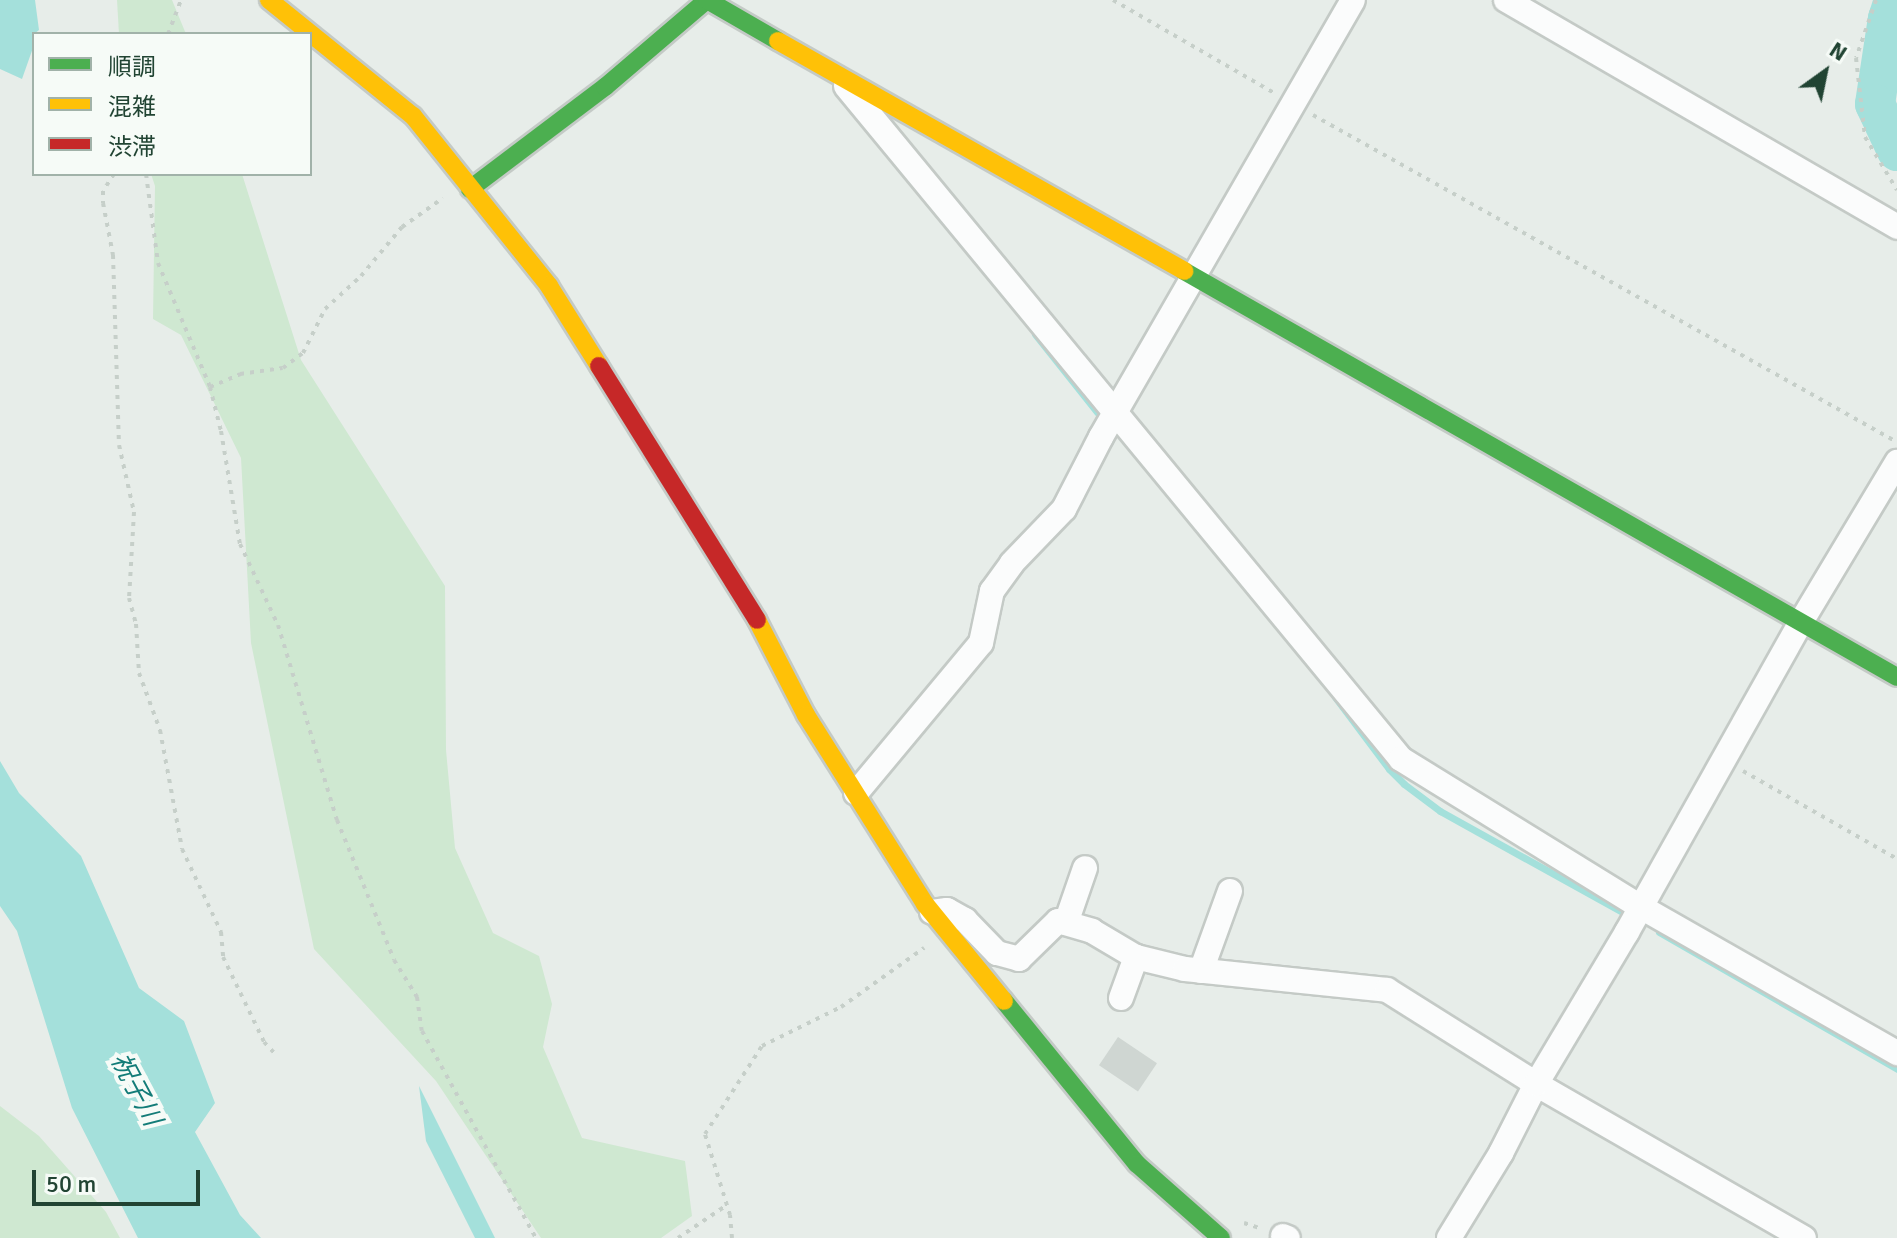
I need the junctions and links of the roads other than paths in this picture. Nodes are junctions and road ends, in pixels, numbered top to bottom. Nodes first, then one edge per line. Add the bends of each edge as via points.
1 (269, 0) edge
2 (1353, 0) edge
3 (1506, 0) edge
4 (309, 32) edge
5 (312, 35) edge
6 (839, 77) junction
7 (467, 186) junction
8 (1897, 227) edge
9 (1193, 277) junction
10 (1116, 413) junction
11 (1897, 462) edge
12 (1801, 622) junction
13 (1897, 677) edge
14 (856, 793) junction
15 (1085, 868) dead end
16 (1230, 891) dead end
17 (1641, 907) junction
18 (932, 912) junction
19 (1066, 923) junction
20 (1136, 957) junction
21 (1201, 971) junction
22 (1121, 998) dead end
23 (1897, 1053) edge
24 (1536, 1084) junction
25 (1221, 1238) edge
26 (1449, 1238) edge
27 (1804, 1238) edge

1 - 4 street
2 - 9 street
3 - 8 street
5 - 7 street via 413,116
6 - 7 street via 707,0 605,87
6 - 9 street
6 - 10 street
7 - 14 street via 549,286 766,635 806,715
9 - 10 street
9 - 12 street
10 - 14 street via 1064,509 992,591 981,643
10 - 17 street via 1401,759
11 - 12 street
12 - 13 street
12 - 17 street
14 - 18 street
15 - 19 street
16 - 21 street
17 - 23 street
17 - 24 street
18 - 19 street via 947,910 965,920 997,953 1019,959 1058,921
18 - 25 street via 1137,1164
19 - 20 street via 1092,931
20 - 21 street
20 - 22 street
21 - 24 street via 1387,990
24 - 26 street
24 - 27 street

